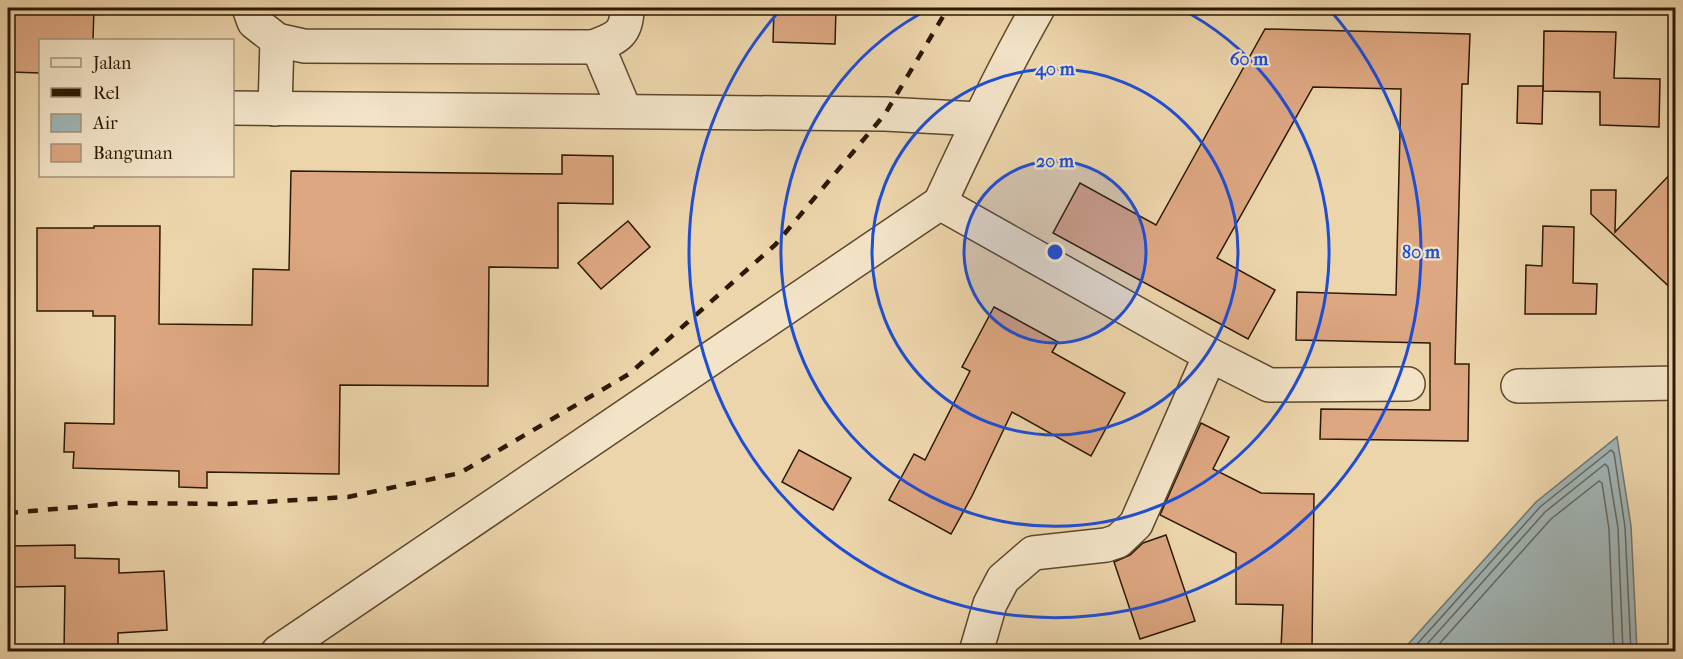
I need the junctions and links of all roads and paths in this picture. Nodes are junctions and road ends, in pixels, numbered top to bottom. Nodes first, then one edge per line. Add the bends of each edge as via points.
1 (249, 8) edge
2 (627, 8) edge
3 (1038, 8) edge
4 (277, 40) junction
5 (592, 47) junction
6 (234, 108) edge
7 (275, 108) junction
8 (625, 111) junction
9 (979, 118) junction
10 (940, 203) junction
11 (1210, 355) junction
12 (1676, 383) edge
13 (1408, 384) dead end
14 (1518, 386) dead end
15 (278, 651) edge
16 (976, 651) edge

1 - 4 street via 254,22
2 - 5 street via 627,22 621,32
3 - 9 street
4 - 5 street via 304,46
4 - 7 street
5 - 8 street via 601,54
6 - 7 street
7 - 8 street
8 - 9 street
9 - 10 street
10 - 11 street
10 - 15 street
11 - 13 street via 1269,385
11 - 16 street via 1136,524 1106,545 1033,553 1003,579 990,604
12 - 14 street

